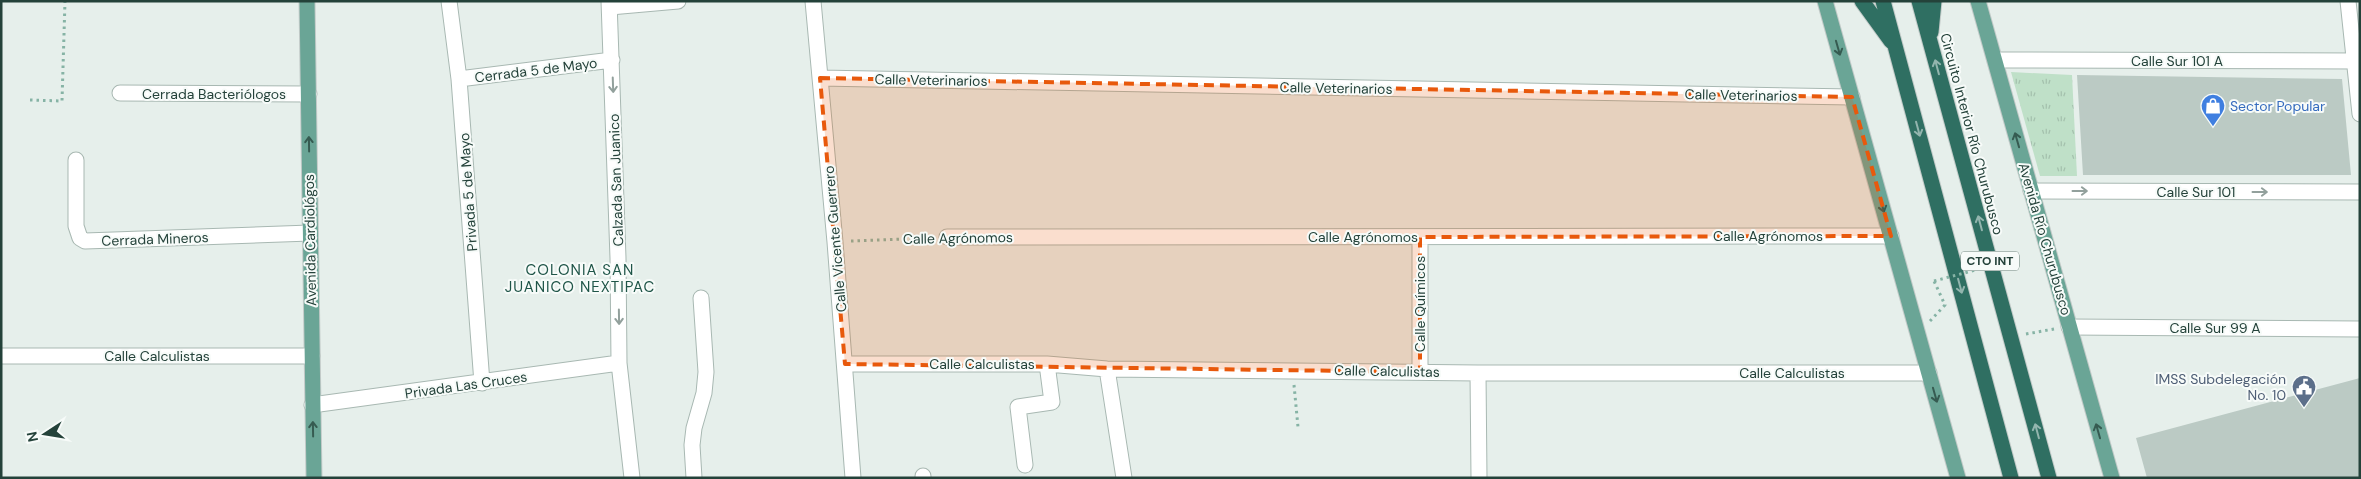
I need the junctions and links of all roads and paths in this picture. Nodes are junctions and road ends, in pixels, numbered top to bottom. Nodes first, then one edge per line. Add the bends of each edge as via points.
1 (65, 1) edge
2 (307, 1) edge
3 (449, 1) edge
4 (678, 1) edge
5 (813, 1) edge
6 (1826, 1) edge
7 (1862, 1) edge
8 (1883, 1) edge
9 (1919, 1) edge
10 (1934, 1) edge
11 (1978, 1) edge
12 (2348, 1) edge
13 (610, 4) edge
14 (1931, 44) junction
15 (1896, 48) junction
16 (612, 60) junction
17 (1995, 60) junction
18 (2357, 61) edge
19 (820, 78) junction
20 (459, 79) junction
21 (120, 93) dead end
22 (309, 94) junction
23 (1852, 97) junction
24 (30, 100) dead end
25 (2360, 114) edge
26 (76, 160) dead end
27 (2031, 191) junction
28 (2360, 192) edge
29 (310, 234) junction
30 (1891, 236) junction
31 (947, 237) joint
32 (1420, 237) junction
33 (836, 242) junction
34 (2002, 263) dead end
35 (701, 298) dead end
36 (1945, 305) dead end
37 (2069, 327) junction
38 (2360, 329) edge
39 (2011, 337) junction
40 (1, 356) edge
41 (312, 356) junction
42 (619, 363) junction
43 (845, 364) junction
44 (1047, 364) junction
45 (1107, 368) junction
46 (1292, 370) junction
47 (1420, 372) junction
48 (1478, 373) junction
49 (1929, 373) junction
50 (482, 383) junction
51 (312, 405) junction
52 (1298, 427) dead end
53 (1025, 465) dead end
54 (314, 478) edge
55 (632, 478) edge
56 (694, 478) edge
57 (854, 478) edge
58 (1124, 478) edge
59 (1479, 478) edge
60 (1958, 478) edge
61 (2011, 478) edge
62 (2049, 478) edge
63 (2112, 478) edge

1 - 24 path via 62,101
2 - 22 main road, Avenida Cardiológos
3 - 20 street, Privada 5 de Mayo
4 - 13 street
5 - 19 street, Calle Vicente Guerrero
6 -> 23 main road
7 - 15 highway
8 - 15 highway, CTO INT
9 - 14 highway, Circuito Interior Río Churubusco / CTO INT
10 - 14 highway
11 - 17 main road, Avenida Río Churubusco
12 - 18 street
13 - 16 street, Calzada San Juanico
39 -> 14 highway, Circuito Interior Río Churubusco / CTO INT
15 -> 61 highway, CTO INT
16 - 20 street, Cerrada 5 de Mayo
16 -> 42 street, Calzada San Juanico
17 - 18 street, Calle Sur 101 A
27 -> 17 main road, Avenida Río Churubusco
18 - 25 street
19 - 23 street, Calle Veterinarios
19 - 33 street, Calle Vicente Guerrero
20 - 50 street, Privada 5 de Mayo
21 - 22 street, Cerrada Bacteriólogos
29 -> 22 main road, Avenida Cardiológos
23 -> 30 main road
26 - 29 street, Cerrada Mineros via 76,226 80,238 85,241
27 -> 28 street, Calle Sur 101
27 - 37 main road, Avenida Río Churubusco
29 - 41 main road, Avenida Cardiológos
30 - 32 street, Calle Agrónomos
30 - 49 main road
31 - 32 street, Calle Agrónomos
31 - 33 path, Calle Agrónomos
32 - 47 street, Calle Químicos
33 - 43 street, Calle Vicente Guerrero
34 - 36 path, bridge via 1934,281
35 - 56 street via 706,372 694,428
37 - 38 street, Calle Sur 99 A
37 - 39 path
63 -> 37 main road, Avenida Río Churubusco
62 -> 39 highway, Circuito Interior Río Churubusco / CTO INT
40 - 41 street, Calle Calculistas
41 - 51 main road, Avenida Cardiológos
42 - 50 street, Privada Las Cruces
42 - 55 street, Calzada San Juanico
43 - 44 street, Calle Calculistas
43 - 57 street, Calle Vicente Guerrero
44 - 45 street, Calle Calculistas
44 - 53 street via 1052,402 1018,407
45 - 46 street, Calle Calculistas
45 - 58 street
46 - 47 street, Calle Calculistas
46 - 52 path
47 - 48 street, Calle Calculistas
48 - 49 street, Calle Calculistas
48 - 59 street
49 -> 60 main road
50 - 51 street, Privada Las Cruces
54 -> 51 main road, Avenida Cardiológos

